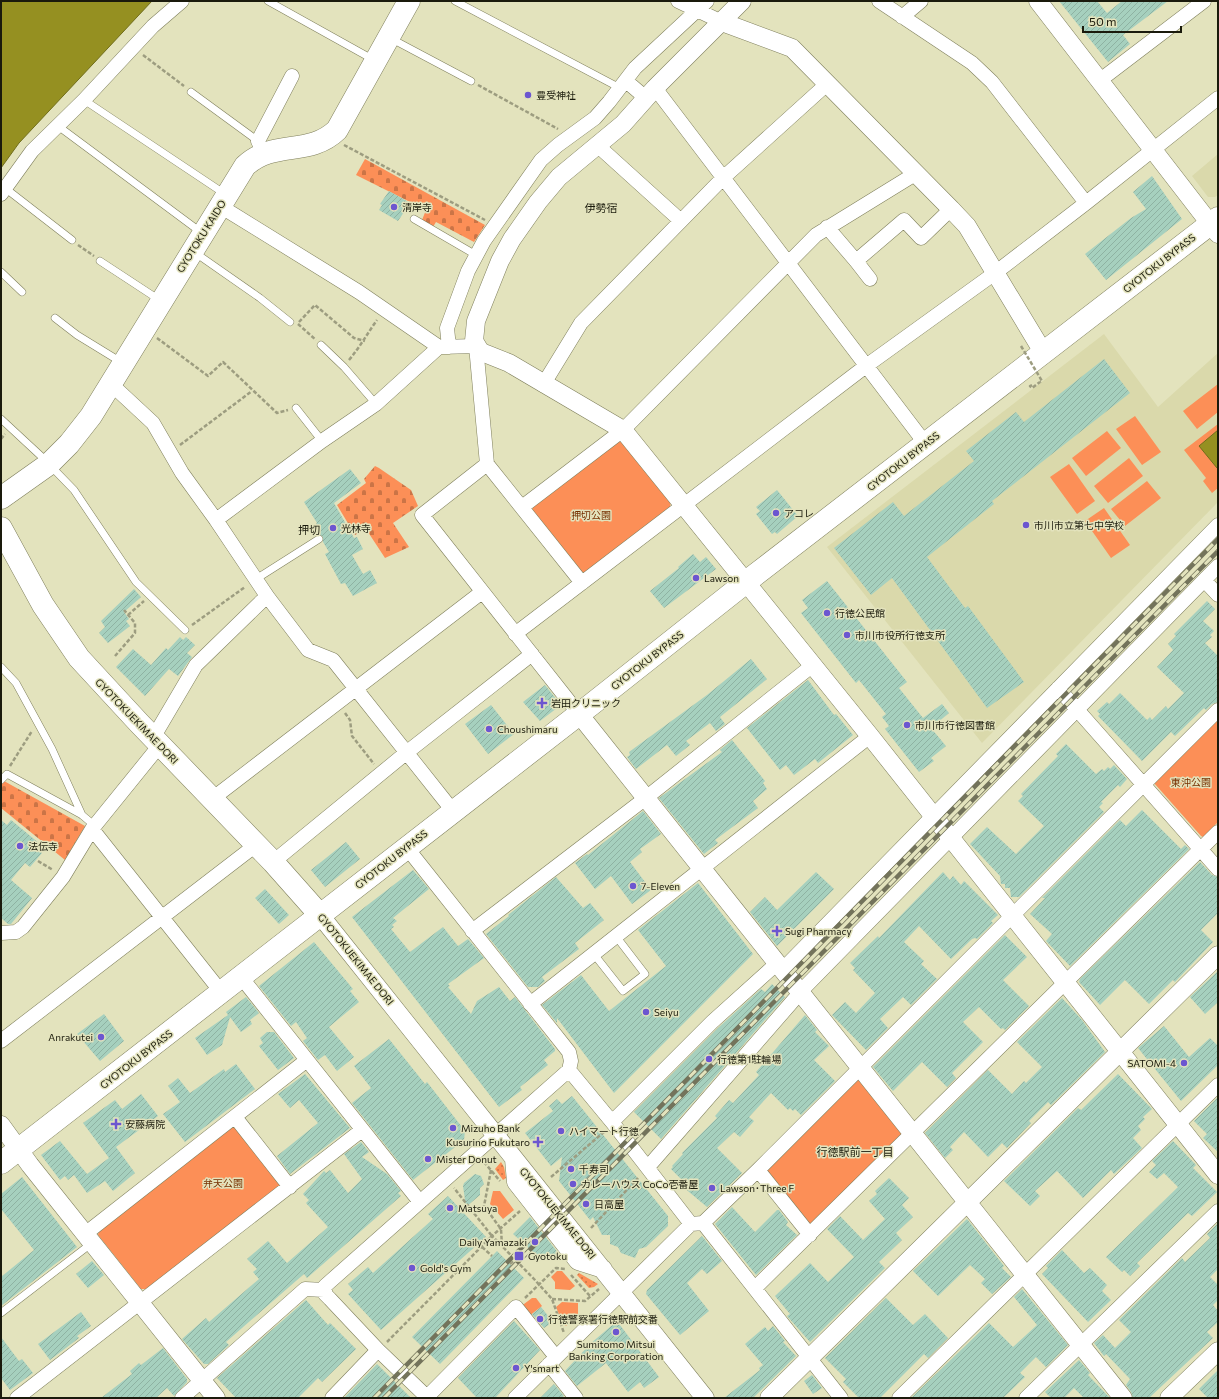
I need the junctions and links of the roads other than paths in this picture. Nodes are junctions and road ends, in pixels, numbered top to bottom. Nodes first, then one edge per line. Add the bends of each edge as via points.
1 (182, 1) edge
2 (268, 1) edge
3 (455, 1) edge
4 (678, 1) edge
5 (742, 1) edge
6 (879, 1) edge
7 (921, 1) edge
8 (1038, 1) edge
9 (1204, 1) edge
10 (407, 2) edge
11 (702, 6) edge
12 (902, 17) junction
13 (722, 22) junction
14 (390, 38) junction
15 (376, 61) junction
16 (292, 76) dead end
17 (471, 81) road end
18 (1099, 81) junction
19 (827, 84) junction
20 (623, 85) junction
21 (191, 92) road end
22 (650, 93) junction
23 (1218, 98) edge
24 (84, 100) junction
25 (58, 126) junction
26 (597, 145) junction
27 (261, 147) junction
28 (1154, 151) junction
29 (914, 174) junction
30 (723, 178) junction
31 (3, 191) edge
32 (224, 200) junction
33 (1086, 203) junction
34 (951, 209) junction
35 (414, 219) dead end
36 (681, 221) junction
37 (1215, 225) edge
38 (827, 227) junction
39 (72, 240) road end
40 (197, 242) junction
41 (476, 255) junction
42 (100, 261) road end
43 (856, 262) junction
44 (787, 264) junction
45 (1, 272) edge
46 (995, 272) junction
47 (870, 279) dead end
48 (22, 292) dead end
49 (161, 301) junction
50 (55, 318) dead end
51 (294, 323) road end
52 (321, 345) road end
53 (476, 346) junction
54 (444, 347) junction
55 (1043, 352) junction
56 (123, 364) junction
57 (866, 366) junction
58 (111, 384) junction
59 (543, 385) junction
60 (376, 404) junction
61 (296, 408) road end
62 (1, 419) edge
63 (623, 430) junction
64 (322, 441) junction
65 (925, 443) junction
66 (49, 464) junction
67 (487, 464) junction
68 (1, 498) edge
69 (684, 505) junction
70 (522, 507) junction
71 (216, 520) junction
72 (1218, 526) edge
73 (1, 528) edge
74 (319, 539) dead end
75 (1218, 566) edge
76 (256, 579) junction
77 (1204, 580) junction
78 (746, 583) junction
79 (582, 584) junction
80 (482, 592) junction
81 (1218, 595) edge
82 (267, 596) junction
83 (185, 630) road end
84 (516, 634) junction
85 (532, 654) junction
86 (813, 665) junction
87 (1, 667) edge
88 (1058, 688) junction
89 (356, 689) junction
90 (1078, 709) junction
91 (1218, 710) edge
92 (579, 714) junction
93 (870, 736) junction
94 (157, 742) junction
95 (406, 753) junction
96 (1, 780) edge
97 (1143, 783) junction
98 (646, 798) junction
99 (212, 799) junction
100 (453, 811) junction
101 (82, 815) junction
102 (933, 816) junction
103 (93, 827) junction
104 (1218, 832) edge
105 (951, 838) junction
106 (256, 845) junction
107 (407, 848) junction
108 (1200, 849) junction
109 (273, 862) junction
110 (701, 868) junction
111 (1218, 869) edge
112 (320, 915) junction
113 (1012, 915) junction
114 (163, 917) junction
115 (472, 931) junction
116 (2, 932) edge
117 (615, 935) junction
118 (593, 953) junction
119 (1218, 955) edge
120 (780, 966) junction
121 (241, 978) junction
122 (1065, 983) junction
123 (801, 992) junction
124 (222, 993) junction
125 (530, 1004) junction
126 (1, 1041) edge
127 (1120, 1052) junction
128 (307, 1060) junction
129 (860, 1067) junction
130 (569, 1070) junction
131 (1218, 1085) edge
132 (235, 1116) junction
133 (1177, 1124) junction
134 (1, 1125) edge
135 (609, 1126) junction
136 (362, 1130) junction
137 (913, 1133) junction
138 (495, 1134) junction
139 (18, 1149) junction
140 (1, 1163) edge
141 (644, 1170) junction
142 (758, 1170) junction
143 (1218, 1175) edge
144 (290, 1187) junction
145 (420, 1202) junction
146 (968, 1202) junction
147 (1218, 1212) edge
148 (697, 1224) junction
149 (810, 1234) junction
150 (88, 1238) junction
151 (1026, 1274) junction
152 (755, 1288) junction
153 (324, 1290) junction
154 (622, 1293) junction
155 (140, 1302) junction
156 (1, 1313) edge
157 (1081, 1345) junction
158 (378, 1350) junction
159 (1218, 1351) edge
160 (809, 1359) junction
161 (552, 1361) junction
162 (202, 1380) junction
163 (17, 1398) edge
164 (182, 1398) edge
165 (216, 1398) edge
166 (332, 1398) edge
167 (427, 1398) edge
168 (515, 1398) edge
169 (576, 1398) edge
170 (705, 1398) edge
171 (769, 1398) edge
172 (841, 1398) edge
173 (899, 1398) edge
174 (1026, 1398) edge
175 (1123, 1398) edge
176 (1169, 1398) edge

1 - 24 street via 153,26
2 - 15 lane
3 - 20 lane
4 - 11 street
5 - 13 street
6 - 12 street
7 - 12 street
8 - 18 street
9 - 18 street
10 - 14 main road, GYOTOKU KAIDO
11 - 13 street
11 - 20 street via 653,50
12 - 33 street via 972,63 992,82
13 - 19 street via 792,48
13 - 22 street
14 - 15 main road, GYOTOKU KAIDO
14 - 17 lane
15 - 27 main road, GYOTOKU KAIDO via 344,120 330,137 314,145
16 - 27 street
18 - 28 street
19 - 29 street
19 - 30 street
20 - 22 street
20 - 41 street via 595,118 541,160
21 - 27 lane
22 - 26 street via 623,124
22 - 30 street
23 - 28 street
24 - 25 street
24 - 32 lane
25 - 31 street via 32,151
25 - 40 lane
26 - 36 street
26 - 53 street via 559,177 512,239 500,261 476,321 473,335
27 - 32 main road, GYOTOKU KAIDO via 245,166
28 - 33 street
28 - 37 street
29 - 34 street
29 - 38 street
30 - 36 street
30 - 44 street
31 - 39 lane
32 - 40 main road, GYOTOKU KAIDO
32 - 54 street via 385,310
33 - 46 street
34 - 43 street via 921,238 904,220
34 - 46 street via 967,226
35 - 41 lane
36 - 59 street via 581,323
37 - 55 main road, GYOTOKU BYPASS
38 - 43 street
38 - 44 street
40 - 49 main road, GYOTOKU KAIDO
40 - 51 lane via 260,298
41 - 54 street via 447,328
42 - 49 lane
43 - 47 street
44 - 57 street
44 - 63 street
45 - 48 lane
46 - 55 street
46 - 57 street
49 - 56 main road, GYOTOKU KAIDO
50 - 56 lane
52 - 60 lane
53 - 54 street
53 - 59 street via 484,353 509,363
53 - 67 street
54 - 60 street
55 - 65 main road, GYOTOKU BYPASS
56 - 58 main road, GYOTOKU KAIDO
57 - 65 street
57 - 69 street
58 - 66 main road, GYOTOKU KAIDO via 91,416
58 - 71 street via 153,423 182,473
59 - 63 street
60 - 64 street
61 - 64 lane
62 - 66 lane
63 - 69 street
63 - 70 street
64 - 71 street
65 - 78 main road, GYOTOKU BYPASS
66 - 68 main road, GYOTOKU KAIDO
66 - 83 lane via 74,490 136,582
67 - 70 street
67 - 80 street via 422,515
69 - 78 street
69 - 79 street
70 - 79 street
71 - 76 street
72 - 88 street
73 - 94 main road, GYOTOKUEKIMAE DORI via 66,641 93,675
74 - 76 lane
75 - 77 street
76 - 82 street
77 - 81 street
77 - 90 street
78 - 86 street
78 - 92 main road, GYOTOKU BYPASS
79 - 84 street
80 - 84 street
80 - 89 street
82 - 89 street via 308,650 333,660
82 - 94 street via 196,665
84 - 85 street
85 - 92 street
85 - 95 street
86 - 93 street
86 - 98 street
87 - 101 lane via 16,684 52,749
88 - 90 street
88 - 102 street
89 - 95 street
89 - 99 street
90 - 97 street
90 - 105 street
91 - 97 street
92 - 98 street
92 - 100 main road, GYOTOKU BYPASS
93 - 102 street
93 - 110 street
94 - 99 main road, GYOTOKUEKIMAE DORI
94 - 103 street
95 - 100 street
95 - 109 street
96 - 101 lane via 7,774
97 - 108 street
97 - 113 street
98 - 110 street
98 - 115 street
99 - 106 main road, GYOTOKUEKIMAE DORI
100 - 107 main road, GYOTOKU BYPASS
101 - 103 lane
102 - 105 street
102 - 120 street via 787,965
103 - 114 street
103 - 116 street via 63,877 23,928 16,932
104 - 108 street
105 - 113 street
105 - 123 street
106 - 109 main road, GYOTOKUEKIMAE DORI
106 - 114 street
107 - 112 main road, GYOTOKU BYPASS
107 - 115 street
108 - 111 street
108 - 122 street
109 - 112 main road, GYOTOKUEKIMAE DORI
110 - 117 street
110 - 120 street
112 - 121 main road, GYOTOKU BYPASS
112 - 138 street, GYOTOKUEKIMAE DORI
113 - 122 street
113 - 129 street
114 - 124 street
114 - 126 street
115 - 125 street
117 - 118 street
117 - 118 lane via 645,974 623,991
118 - 125 street
119 - 127 street
120 - 123 street
120 - 135 street via 772,967 712,1022
121 - 124 main road, GYOTOKU BYPASS
121 - 128 street
122 - 127 street
122 - 137 street
123 - 129 street
123 - 141 street
124 - 139 main road, GYOTOKU BYPASS
125 - 130 street via 569,1052
127 - 133 street
127 - 146 street
128 - 132 street
128 - 136 street
129 - 137 street
129 - 142 street
130 - 135 street
130 - 138 street
131 - 133 street
132 - 144 street
132 - 150 street
133 - 143 street
133 - 151 street
134 - 139 street
135 - 141 street
136 - 144 street
136 - 145 street
137 - 146 street
137 - 149 street
138 - 145 street
138 - 154 street, GYOTOKUEKIMAE DORI via 514,1159 516,1182 578,1262 603,1270
139 - 140 main road, GYOTOKU BYPASS
139 - 150 street
141 - 148 street
142 - 148 street
142 - 149 street
144 - 155 street
145 - 153 street via 333,1277
146 - 151 street
146 - 160 street
147 - 157 street
148 - 152 street
148 - 154 street
149 - 152 street
150 - 155 street
150 - 156 lane
151 - 157 street
151 - 173 street
152 - 160 street
153 - 158 street
153 - 162 street via 305,1290
154 - 161 street
154 - 170 street
155 - 162 street
155 - 163 street
157 - 174 street
157 - 175 street
158 - 166 street
158 - 167 street
159 - 176 street
160 - 171 street
160 - 172 street
161 - 167 street via 516,1307
161 - 168 street
161 - 169 street
162 - 164 street
162 - 165 street

